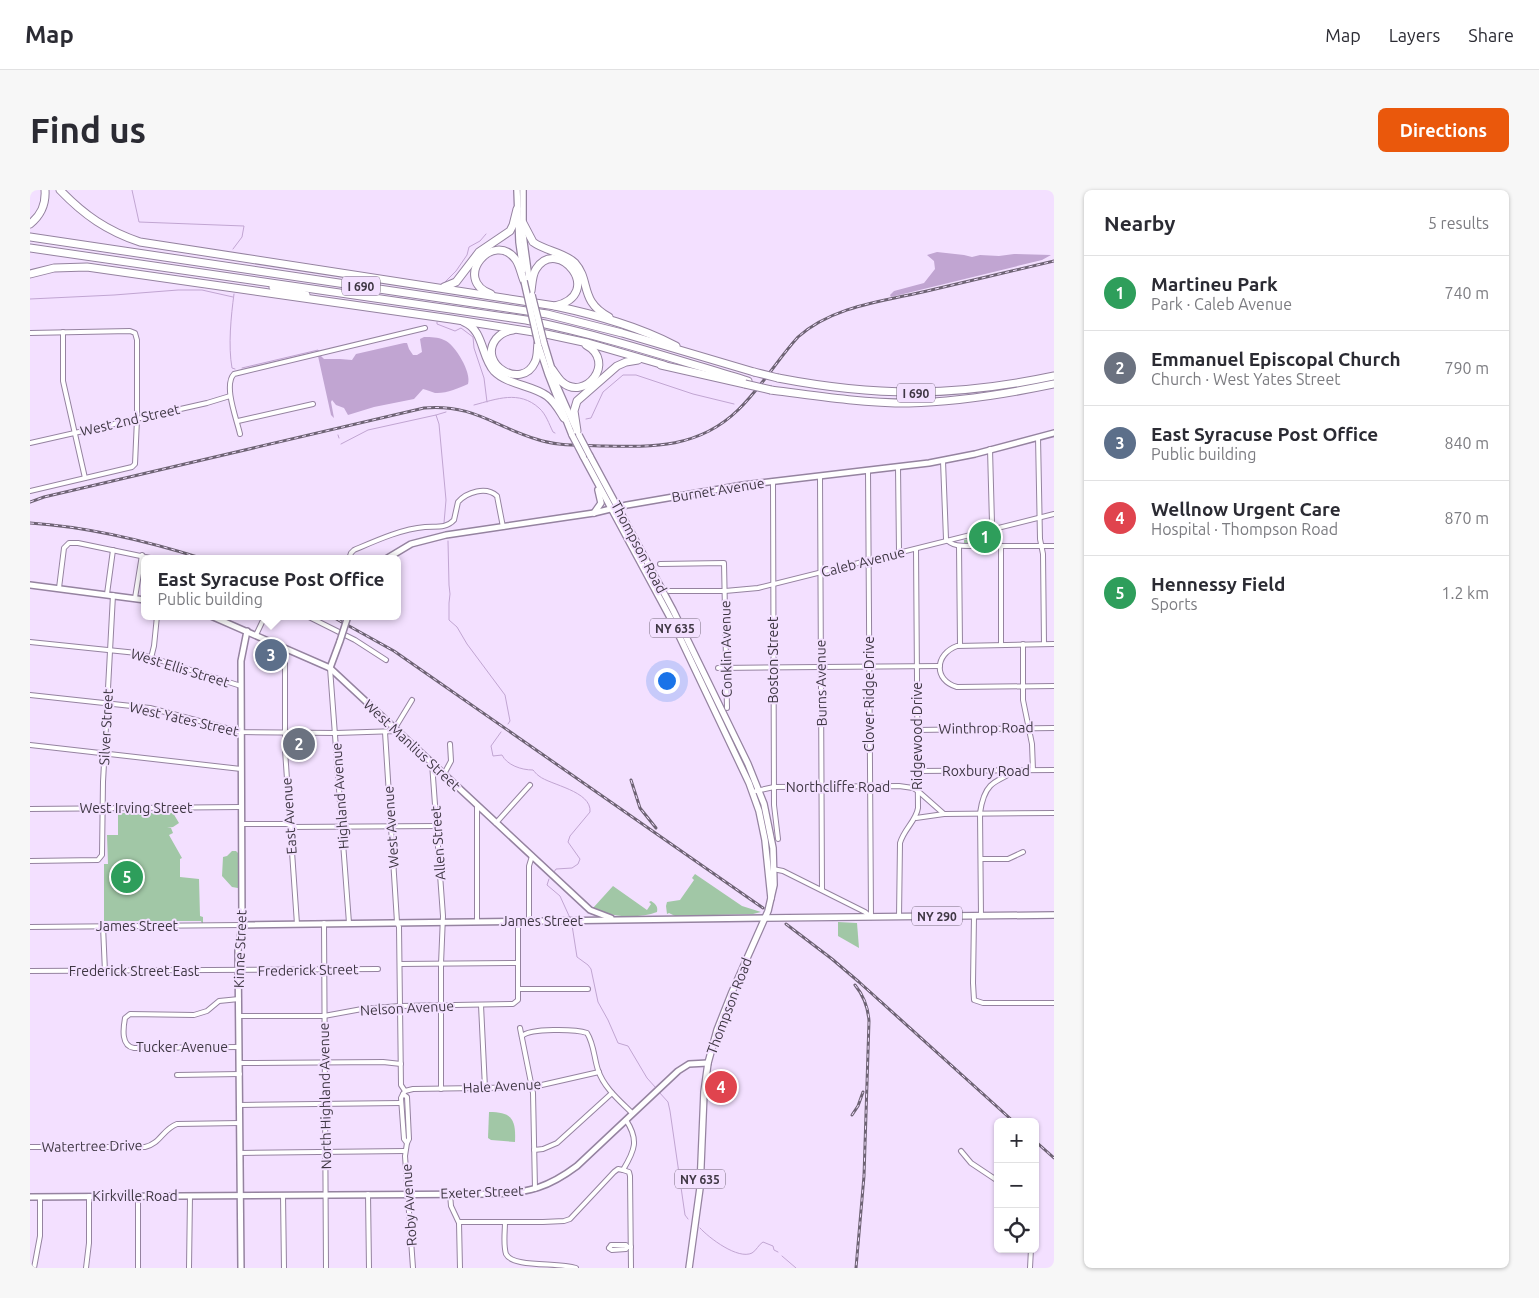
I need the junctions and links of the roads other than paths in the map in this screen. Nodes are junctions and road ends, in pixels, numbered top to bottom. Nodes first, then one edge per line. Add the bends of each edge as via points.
1 (45, 190) edge
2 (60, 190) edge
3 (516, 190) edge
4 (523, 190) edge
5 (527, 190) edge
6 (523, 202) junction
7 (517, 209) junction
8 (523, 223) junction
9 (30, 224) edge
10 (30, 238) edge
11 (30, 248) edge
12 (233, 267) junction
13 (184, 271) junction
14 (338, 273) junction
15 (30, 274) edge
16 (524, 282) junction
17 (425, 286) junction
18 (532, 293) junction
19 (504, 298) junction
20 (354, 306) junction
21 (555, 306) junction
22 (451, 319) junction
23 (616, 321) junction
24 (426, 328) dead end
25 (520, 330) junction
26 (63, 332) junction
27 (30, 333) edge
28 (569, 339) junction
29 (541, 342) junction
30 (689, 352) junction
31 (664, 366) junction
32 (552, 369) junction
33 (1054, 376) edge
34 (747, 382) junction
35 (1054, 384) edge
36 (230, 396) junction
37 (313, 404) dead end
38 (564, 418) junction
39 (137, 419) junction
40 (238, 421) junction
41 (75, 433) junction
42 (1054, 433) edge
43 (240, 434) dead end
44 (576, 434) junction
45 (1038, 437) junction
46 (30, 443) edge
47 (990, 449) junction
48 (943, 461) junction
49 (898, 467) junction
50 (868, 470) junction
51 (593, 476) junction
52 (820, 476) junction
53 (85, 478) junction
54 (773, 481) junction
55 (30, 491) edge
56 (614, 508) junction
57 (594, 513) junction
58 (1054, 514) edge
59 (1039, 518) junction
60 (503, 527) junction
61 (992, 530) junction
62 (948, 541) junction
63 (959, 546) junction
64 (994, 546) junction
65 (1001, 546) junction
66 (1041, 546) junction
67 (1054, 546) edge
68 (916, 549) junction
69 (113, 550) junction
70 (899, 552) junction
71 (142, 555) edge
72 (350, 555) edge
73 (392, 555) edge
74 (141, 561) edge
75 (868, 562) junction
76 (660, 564) dead end
77 (820, 573) junction
78 (773, 585) junction
79 (30, 586) edge
80 (58, 588) junction
81 (669, 591) dead end
82 (724, 591) junction
83 (107, 594) junction
84 (113, 595) junction
85 (135, 598) junction
86 (141, 599) edge
87 (157, 620) edge
88 (220, 620) edge
89 (263, 620) edge
90 (315, 620) edge
91 (347, 620) edge
92 (246, 631) junction
93 (256, 636) junction
94 (30, 642) edge
95 (1001, 644) junction
96 (1023, 644) junction
97 (1044, 644) junction
98 (1054, 644) edge
99 (960, 645) junction
100 (285, 648) junction
101 (110, 650) junction
102 (150, 658) junction
103 (386, 660) dead end
104 (917, 666) junction
105 (940, 666) junction
106 (330, 668) junction
107 (718, 668) dead end
108 (774, 668) junction
109 (821, 668) junction
110 (869, 668) junction
111 (726, 669) junction
112 (241, 686) junction
113 (1023, 686) junction
114 (1054, 686) edge
115 (30, 695) edge
116 (412, 700) dead end
117 (107, 704) junction
118 (727, 708) dead end
119 (1028, 728) junction
120 (1054, 728) edge
121 (396, 730) junction
122 (917, 730) junction
123 (241, 732) junction
124 (385, 732) junction
125 (284, 733) junction
126 (336, 733) junction
127 (450, 744) dead end
128 (30, 745) edge
129 (104, 754) junction
130 (432, 763) junction
131 (241, 769) junction
132 (1033, 770) junction
133 (1054, 770) edge
134 (918, 771) junction
135 (997, 771) junction
136 (1017, 771) junction
137 (444, 774) junction
138 (998, 779) junction
139 (530, 785) dead end
140 (869, 786) junction
141 (774, 787) junction
142 (822, 787) junction
143 (756, 791) junction
144 (918, 791) junction
145 (477, 805) junction
146 (241, 807) junction
147 (103, 808) junction
148 (30, 809) edge
149 (1054, 813) edge
150 (944, 814) junction
151 (980, 814) junction
152 (916, 818) junction
153 (496, 823) junction
154 (242, 824) junction
155 (290, 825) junction
156 (390, 826) junction
157 (437, 826) junction
158 (342, 827) junction
159 (778, 839) dead end
160 (1023, 852) dead end
161 (532, 856) junction
162 (981, 859) junction
163 (30, 861) edge
164 (772, 869) junction
165 (822, 890) junction
166 (590, 910) junction
167 (978, 916) junction
168 (1054, 916) edge
169 (871, 917) junction
170 (899, 917) junction
171 (765, 918) junction
172 (618, 920) junction
173 (518, 921) junction
174 (529, 921) junction
175 (594, 921) junction
176 (397, 922) junction
177 (442, 922) junction
178 (477, 922) junction
179 (324, 923) junction
180 (349, 923) junction
181 (297, 924) junction
182 (242, 925) junction
183 (103, 926) junction
184 (30, 927) edge
185 (518, 963) junction
186 (400, 964) junction
187 (441, 964) junction
188 (324, 970) junction
189 (378, 970) dead end
190 (30, 971) edge
191 (239, 971) junction
192 (105, 972) junction
193 (518, 989) junction
194 (588, 989) dead end
195 (239, 999) junction
196 (1054, 1003) edge
197 (441, 1005) junction
198 (481, 1005) junction
199 (400, 1006) junction
200 (239, 1016) junction
201 (324, 1016) junction
202 (520, 1028) dead end
203 (522, 1036) junction
204 (239, 1047) junction
205 (324, 1062) junction
206 (240, 1063) junction
207 (708, 1063) junction
208 (400, 1064) junction
209 (599, 1072) junction
210 (177, 1074) dead end
211 (240, 1074) junction
212 (533, 1087) junction
213 (485, 1088) junction
214 (441, 1089) junction
215 (404, 1092) junction
216 (612, 1092) junction
217 (401, 1103) junction
218 (240, 1105) junction
219 (325, 1105) junction
220 (632, 1113) junction
221 (626, 1120) junction
222 (240, 1123) junction
223 (407, 1143) junction
224 (30, 1148) edge
225 (534, 1150) junction
226 (405, 1151) junction
227 (960, 1151) dead end
228 (325, 1152) junction
229 (240, 1153) junction
230 (623, 1170) junction
231 (994, 1178) edge
232 (535, 1190) junction
233 (326, 1194) junction
234 (368, 1194) junction
235 (408, 1194) junction
236 (450, 1194) junction
237 (240, 1195) junction
238 (283, 1195) junction
239 (89, 1196) junction
240 (138, 1196) junction
241 (190, 1196) junction
242 (30, 1197) edge
243 (40, 1197) junction
244 (459, 1222) junction
245 (505, 1222) junction
246 (1031, 1253) edge
247 (34, 1268) edge
248 (86, 1268) edge
249 (138, 1268) edge
250 (189, 1268) edge
251 (240, 1268) edge
252 (284, 1268) edge
253 (326, 1268) edge
254 (369, 1268) edge
255 (413, 1268) edge
256 (460, 1268) edge
257 (576, 1268) edge
258 (631, 1268) edge
259 (688, 1268) edge
260 (1030, 1268) edge

1 - 9 highway via 45,204
2 - 14 highway via 99,224 140,242
3 - 7 main road, Thompson Road / NY 635
4 - 6 main road, Thompson Road / NY 635
5 - 6 main road
6 - 8 main road, Thompson Road / NY 635
7 - 16 main road, Thompson Road / NY 635
7 - 17 highway via 510,231 479,252 456,282 449,286
8 - 18 main road, Thompson Road / NY 635
8 - 23 highway via 533,242 573,261 590,300 600,312
10 - 12 highway, I 690
11 - 13 highway, I 690
12 - 14 highway
12 - 30 highway, I 690 via 547,314
13 - 20 highway
13 - 34 highway, I 690 via 510,317 619,342
14 - 17 highway
15 - 20 highway via 54,268 87,267
16 - 19 highway via 517,262 509,253 496,250 482,256 475,272 478,284 489,294
16 - 29 main road, Thompson Road / NY 635, bridge
17 - 19 highway
18 - 21 highway via 534,274 539,266 551,259 568,263 576,274 576,291 566,302
18 - 29 main road, Thompson Road / NY 635, bridge
19 - 21 highway
20 - 22 highway
21 - 23 highway
22 - 25 highway
22 - 38 highway via 468,324 475,330 492,368 498,374 547,396
23 - 30 highway
24 - 36 street via 240,372 231,377
25 - 28 highway
25 - 29 highway via 507,331 494,342 492,354 495,363 509,374 528,371
26 - 27 street
26 - 39 street via 135,333
26 - 41 street via 63,381
28 - 31 highway
28 - 32 highway via 593,349 599,360 596,375 584,386 572,387 561,382
29 - 32 main road, Thompson Road / NY 635
29 - 38 main road, Thompson Road / NY 635
30 - 33 highway, I 690, bridge via 778,378 842,389 926,393 999,387
31 - 34 highway
31 - 44 highway via 635,360 617,366 577,401 574,411
32 - 44 main road, Thompson Road / NY 635
34 - 35 highway, I 690 via 861,401 928,402
36 - 39 street, West 2nd Street
36 - 40 street
37 - 40 street
38 - 44 main road, Thompson Road / NY 635
39 - 41 street, West 2nd Street
39 - 53 street via 135,464
40 - 43 street
41 - 46 street, West 2nd Street
41 - 53 street
42 - 45 street, Burnet Avenue
44 - 51 main road, Thompson Road / NY 635, bridge
44 - 56 main road, Thompson Road / NY 635, bridge
45 - 47 street, Burnet Avenue
45 - 59 street
47 - 48 street, Burnet Avenue
47 - 61 street
48 - 49 street, Burnet Avenue
48 - 62 street
49 - 50 street, Burnet Avenue
49 - 70 street
50 - 52 street, Burnet Avenue
50 - 75 street, Clover Ridge Drive
51 - 56 main road, Thompson Road / NY 635
51 - 57 main road via 601,503
52 - 54 street, Burnet Avenue
52 - 77 street, Burns Avenue
53 - 55 street
54 - 56 street, Burnet Avenue
54 - 78 street, Boston Street
56 - 57 street, Burnet Avenue
56 - 143 main road, Thompson Road / NY 635
57 - 60 street, Burnet Avenue
58 - 59 street, Caleb Avenue
59 - 61 street, Caleb Avenue
59 - 66 street
60 - 72 street via 497,496 493,493 470,493 455,507 454,520 445,526 396,534 354,550
60 - 73 street, Burnet Avenue via 425,539
61 - 62 street, Caleb Avenue
61 - 64 street
62 - 63 street
62 - 68 street, Caleb Avenue
63 - 64 street
63 - 99 street
64 - 65 street
65 - 66 street
65 - 95 street
66 - 67 street
66 - 97 street
68 - 70 street, Caleb Avenue
68 - 104 street, Ridgewood Drive
69 - 71 street
69 - 80 street via 72,542 66,544
69 - 83 street
70 - 75 street, Caleb Avenue
74 - 85 street
75 - 77 street, Caleb Avenue
75 - 110 street, Clover Ridge Drive
76 - 82 street, Conklin Avenue via 724,563
77 - 78 street, Caleb Avenue
77 - 109 street, Burns Avenue
78 - 82 street, Caleb Avenue
78 - 108 street, Boston Street
79 - 80 street
80 - 83 street
81 - 82 street, Caleb Avenue
82 - 111 street, Conklin Avenue
83 - 84 street
84 - 85 street
84 - 101 street, Silver Street
85 - 86 street
87 - 102 street
88 - 92 street, West Manlius Street / NY 290
89 - 93 street
90 - 103 street via 356,640
91 - 106 street, bridge
92 - 93 street, West Manlius Street / NY 290
92 - 112 street, Kinne Street via 240,661
93 - 100 street, West Manlius Street / NY 290
94 - 101 street, West Ellis Street
95 - 96 street
95 - 99 street
96 - 97 street
96 - 113 street
97 - 98 street
99 - 105 street via 944,654
100 - 106 street, West Manlius Street / NY 290
100 - 125 street, East Avenue
101 - 102 street, West Ellis Street
101 - 117 street, Silver Street
102 - 112 street, West Ellis Street
104 - 105 street
104 - 110 street
104 - 122 street, Ridgewood Drive
105 - 113 street via 946,681 957,686
106 - 121 street, West Manlius Street / NY 290
106 - 126 street, Highland Avenue
107 - 111 street
108 - 109 street
108 - 111 street
108 - 141 street, Boston Street
109 - 110 street
109 - 142 street, Burns Avenue
110 - 140 street, Clover Ridge Drive
111 - 118 street, Conklin Avenue
112 - 123 street, Kinne Street
113 - 114 street
113 - 119 street
115 - 117 street, West Yates Street
116 - 121 street
117 - 123 street, West Yates Street via 150,708
117 - 129 street, Silver Street
119 - 120 street, Winthrop Road
119 - 122 street, Winthrop Road
119 - 132 street
121 - 124 street, West Yates Street
121 - 130 street, West Manlius Street / NY 290
122 - 134 street, Ridgewood Drive
123 - 125 street, West Yates Street
123 - 131 street, Kinne Street
124 - 126 street, West Yates Street
124 - 156 street, West Avenue
125 - 126 street, West Yates Street
125 - 155 street, East Avenue
126 - 158 street, Highland Avenue
127 - 137 street via 451,762
128 - 129 street
129 - 131 street
129 - 147 street, Silver Street
130 - 137 street, West Manlius Street / NY 290
130 - 157 street, Allen Street
131 - 146 street, Kinne Street
132 - 133 street, Roxbury Road
132 - 136 street, Roxbury Road
134 - 135 street, Roxbury Road
134 - 144 street, Ridgewood Drive
135 - 136 street, Roxbury Road
135 - 138 street
136 - 138 street
137 - 145 street, West Manlius Street / NY 290
138 - 151 street via 984,793
139 - 153 street
140 - 142 street, Northcliffe Road
140 - 144 street, Northcliffe Road via 908,787
140 - 169 street, Clover Ridge Drive
141 - 142 street, Northcliffe Road
141 - 143 street, Northcliffe Road
141 - 159 street, Boston Street
142 - 165 street, Burns Avenue
143 - 164 main road, Thompson Road / NY 635 via 768,818
144 - 150 street
144 - 152 street, Ridgewood Drive
145 - 153 street, West Manlius Street / NY 290
145 - 178 street
146 - 147 street, West Irving Street
146 - 154 street, Kinne Street
147 - 148 street, West Irving Street
147 - 163 street, Silver Street via 104,846 100,859
149 - 151 street
150 - 151 street
150 - 152 street
151 - 162 street
152 - 170 street via 909,824 900,843
153 - 161 street, West Manlius Street / NY 290
154 - 155 street
154 - 182 street, Kinne Street
155 - 158 street
155 - 181 street, East Avenue
156 - 157 street
156 - 158 street
156 - 176 street, West Avenue
157 - 177 street, Allen Street
158 - 180 street, Highland Avenue
160 - 162 street via 1008,860
161 - 166 street, West Manlius Street / NY 290
161 - 174 street via 529,866
162 - 167 street
164 - 165 street
164 - 171 main road, Thompson Road / NY 635 via 774,892
165 - 169 street
166 - 172 street, West Manlius Street / NY 290
166 - 175 street, West Manlius Street
167 - 168 main road, James Street / NY 290
167 - 170 main road, James Street / NY 290
167 - 196 street via 973,983 975,1001
169 - 170 main road, James Street / NY 290
169 - 171 main road, James Street / NY 290
171 - 172 street, James Street / NY 290
171 - 207 main road, Thompson Road / NY 635 via 717,1030
172 - 175 street, James Street
173 - 174 street, James Street
173 - 178 street, James Street
173 - 185 street
174 - 175 street, James Street
176 - 177 street, James Street
176 - 180 street, James Street
176 - 186 street, Roby Avenue
177 - 178 street, James Street
177 - 187 street, Allen Street
179 - 180 street, James Street
179 - 181 street, James Street
179 - 188 street, North Highland Avenue
181 - 182 street, James Street
182 - 183 street, James Street
182 - 191 street, Kinne Street
183 - 184 street, James Street
183 - 192 street
185 - 187 street
185 - 193 street
186 - 187 street
186 - 199 street, Roby Avenue
187 - 197 street, Allen Street
188 - 189 street, Frederick Street
188 - 191 street, Frederick Street
188 - 201 street, North Highland Avenue
190 - 192 street, Frederick Street East
191 - 192 street, Frederick Street East
191 - 195 street, Kinne Street
193 - 194 street
193 - 198 street, Nelson Avenue via 516,1003
195 - 200 street, Kinne Street
195 - 204 street, Tucker Avenue via 219,1001 207,1011 194,1015 130,1014 124,1021 124,1040 134,1048
197 - 198 street, Nelson Avenue
197 - 199 street, Nelson Avenue
197 - 214 street, Allen Street
198 - 213 street
199 - 201 street, Nelson Avenue
199 - 208 street, Roby Avenue
200 - 201 street, Nelson Avenue
200 - 204 street, Kinne Street
201 - 205 street, North Highland Avenue
202 - 203 street
203 - 209 street via 538,1031 585,1032 590,1038
203 - 212 street
204 - 206 street, Kinne Street
205 - 206 street
205 - 208 street
205 - 219 street, North Highland Avenue
206 - 211 street, Kinne Street
207 - 220 street, Exeter Street via 689,1064 678,1071
207 - 259 main road, Thompson Road / NY 635 via 700,1189
208 - 215 street, Roby Avenue
209 - 212 street, Hale Avenue
209 - 216 street
210 - 211 street
211 - 218 street, Kinne Street
212 - 213 street, Hale Avenue
212 - 225 street
213 - 214 street, Hale Avenue
214 - 215 street, Hale Avenue
215 - 217 street, Roby Avenue
215 - 223 street, Roby Avenue
216 - 220 street
216 - 225 street via 557,1143
217 - 219 street
217 - 223 street, Roby Avenue
218 - 219 street
218 - 222 street, Kinne Street
219 - 228 street, North Highland Avenue
220 - 221 street, Exeter Street
221 - 230 street via 635,1140
221 - 232 street, Exeter Street via 567,1174
222 - 224 street, Watertree Drive via 177,1124 157,1141 145,1146
222 - 229 street, Kinne Street
223 - 226 street, Roby Avenue
225 - 232 street
226 - 228 street
226 - 235 street, Roby Avenue
227 - 231 street
228 - 229 street
228 - 233 street, North Highland Avenue
229 - 237 street, Kinne Street
230 - 245 street via 614,1172 570,1219
230 - 258 street via 630,1176
232 - 236 street, Exeter Street via 509,1194
233 - 234 street, Exeter Street
233 - 238 street, Exeter Street
233 - 253 street, North Highland Avenue
234 - 235 street, Exeter Street
234 - 254 street
235 - 236 street, Exeter Street
235 - 255 street, Roby Avenue
236 - 244 street via 451,1206
237 - 238 street, Exeter Street
237 - 241 street, Kirkville Road
237 - 251 street, Kinne Street
238 - 252 street
239 - 240 street, Kirkville Road
239 - 243 street, Kirkville Road
239 - 248 street
240 - 241 street, Kirkville Road
240 - 249 street
241 - 250 street
242 - 243 street, Kirkville Road
243 - 247 street via 40,1236
244 - 245 street
244 - 256 street
245 - 257 street via 505,1251 512,1262 522,1266
246 - 260 street

